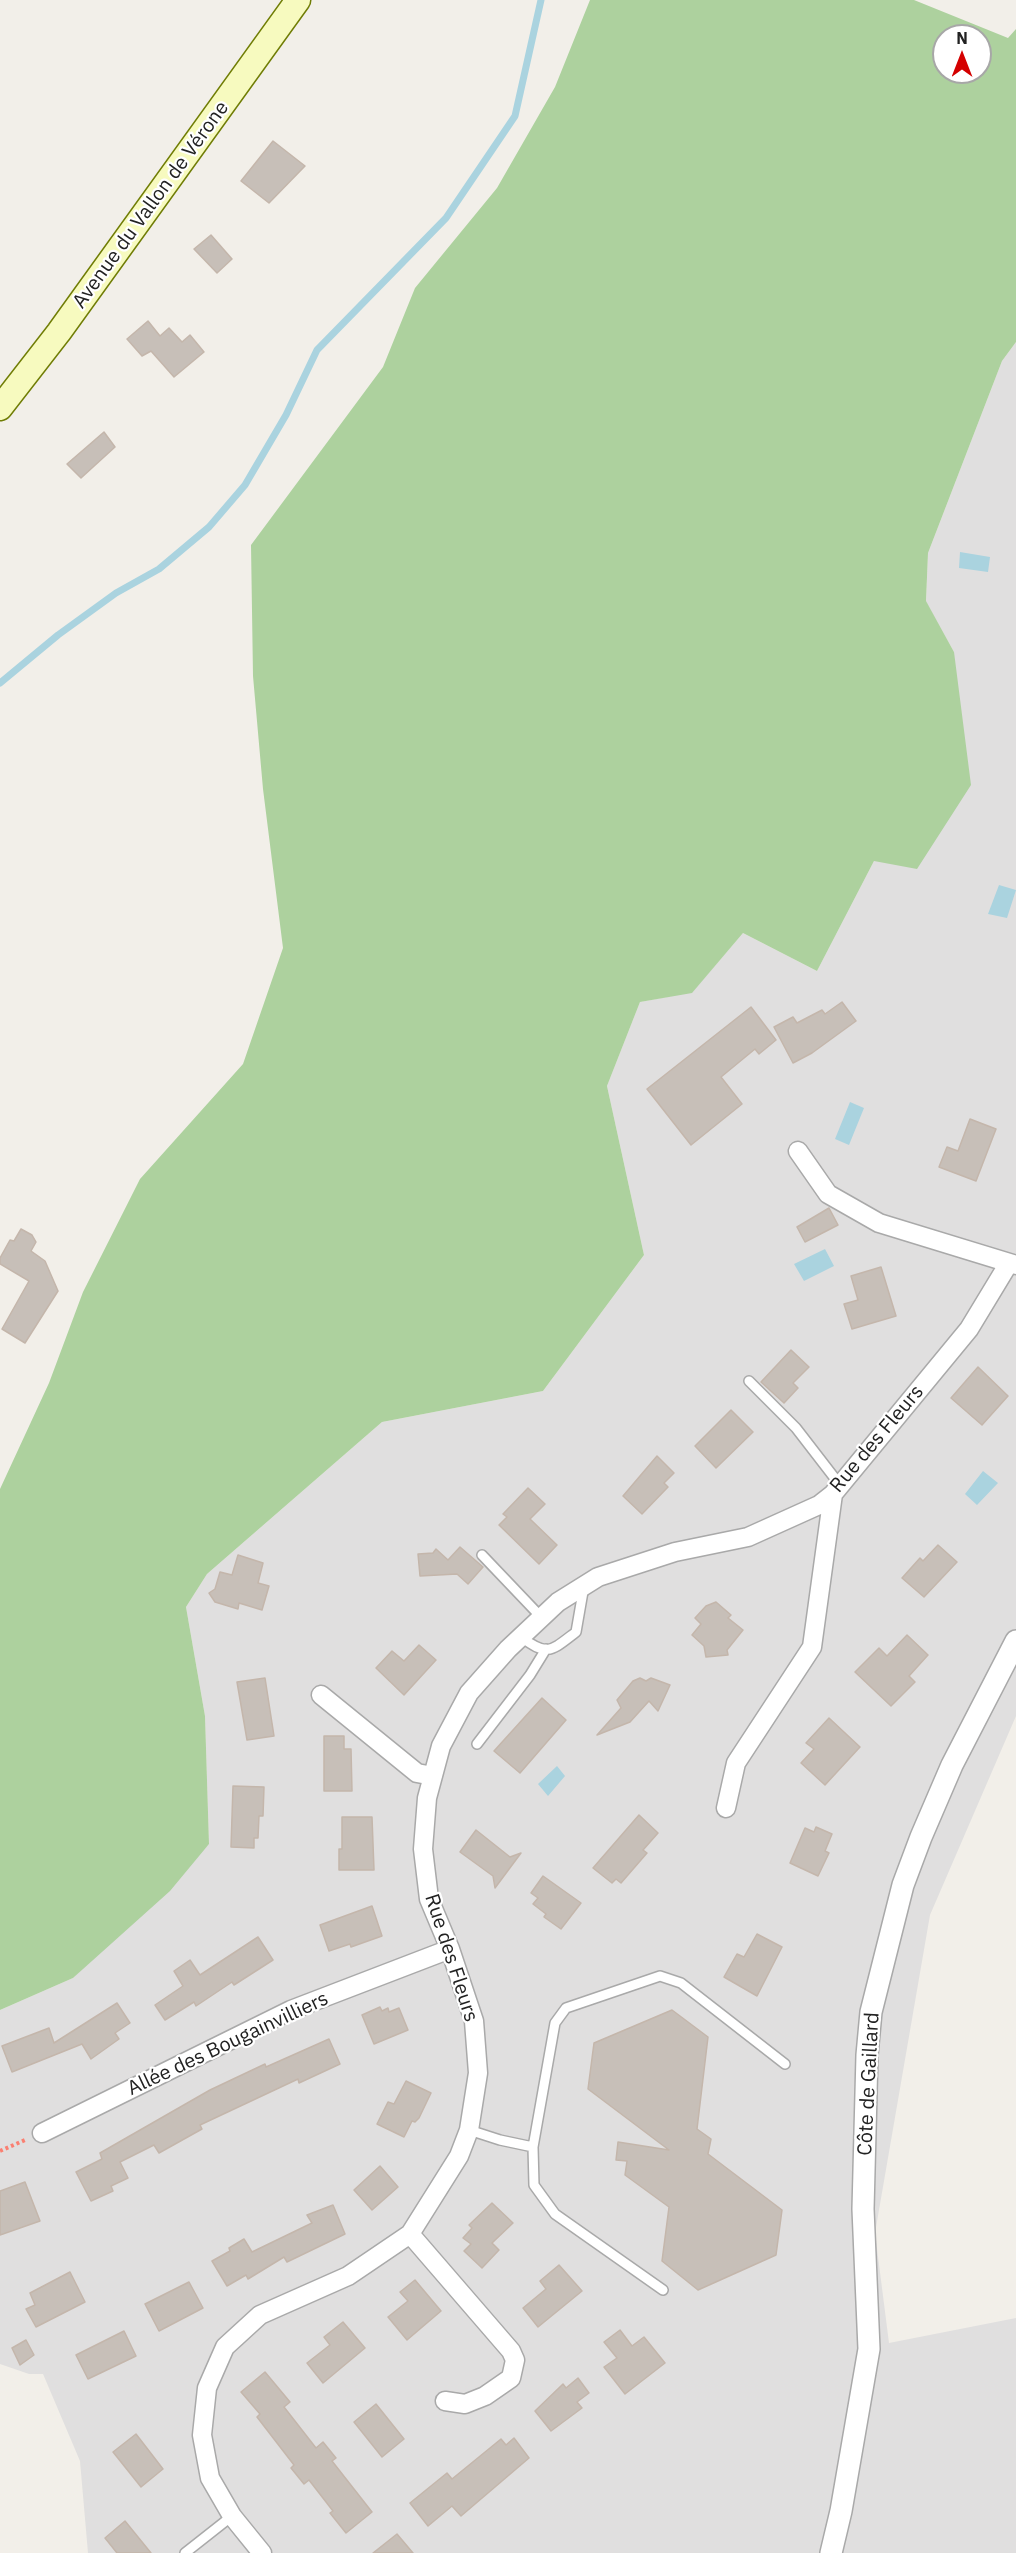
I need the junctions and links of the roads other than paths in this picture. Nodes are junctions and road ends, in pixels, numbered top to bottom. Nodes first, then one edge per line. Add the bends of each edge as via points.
1 (298, 0) edge
2 (0, 408) edge
3 (798, 1151) dead end
4 (1012, 1264) edge
5 (749, 1381) dead end
6 (837, 1489) junction
7 (482, 1555) dead end
8 (584, 1586) junction
9 (542, 1617) junction
10 (521, 1637) junction
11 (1016, 1641) edge
12 (546, 1649) junction
13 (321, 1695) dead end
14 (477, 1744) dead end
15 (433, 1776) junction
16 (726, 1808) dead end
17 (450, 1948) junction
18 (785, 2064) dead end
19 (469, 2130) junction
20 (42, 2133) road end
21 (533, 2147) junction
22 (410, 2234) junction
23 (663, 2290) dead end
24 (445, 2401) dead end
25 (232, 2517) junction
26 (185, 2553) edge
27 (262, 2553) edge
28 (831, 2553) edge

1 - 2 main road, Avenue du Vallon de Vérone
3 - 4 street via 828,1194 879,1223
4 - 6 street, Rue des Fleurs via 969,1329
5 - 6 lane via 796,1428
6 - 8 street, Rue des Fleurs via 819,1505 748,1537 675,1551 598,1577
6 - 16 street via 812,1647 736,1763
7 - 9 lane
8 - 9 street, Rue des Fleurs
8 - 12 lane via 576,1632 553,1649
9 - 10 street, Rue des Fleurs
10 - 12 lane via 538,1649
10 - 15 street, Rue des Fleurs via 469,1694 441,1746
11 - 28 street, Côte de Gaillard via 952,1765 921,1837 903,1885 871,2012 863,2209 868,2349
12 - 14 lane
13 - 15 street via 417,1773
15 - 17 street, Rue des Fleurs via 423,1849 429,1899
17 - 19 street, Rue des Fleurs via 474,2021 478,2073
17 - 20 street, Allée des Bougainvilliers via 291,2010
18 - 21 lane via 681,1983 660,1976 628,1986 566,2008 555,2023
19 - 21 lane
19 - 22 street, Rue des Fleurs via 459,2156
21 - 23 lane via 534,2186 555,2214
22 - 24 street via 515,2360 511,2378 485,2396 465,2404
22 - 25 street, Rue des Fleurs via 348,2276 260,2315 225,2347 207,2388 202,2435 210,2478
25 - 26 lane
25 - 27 street, Rue des Fleurs

